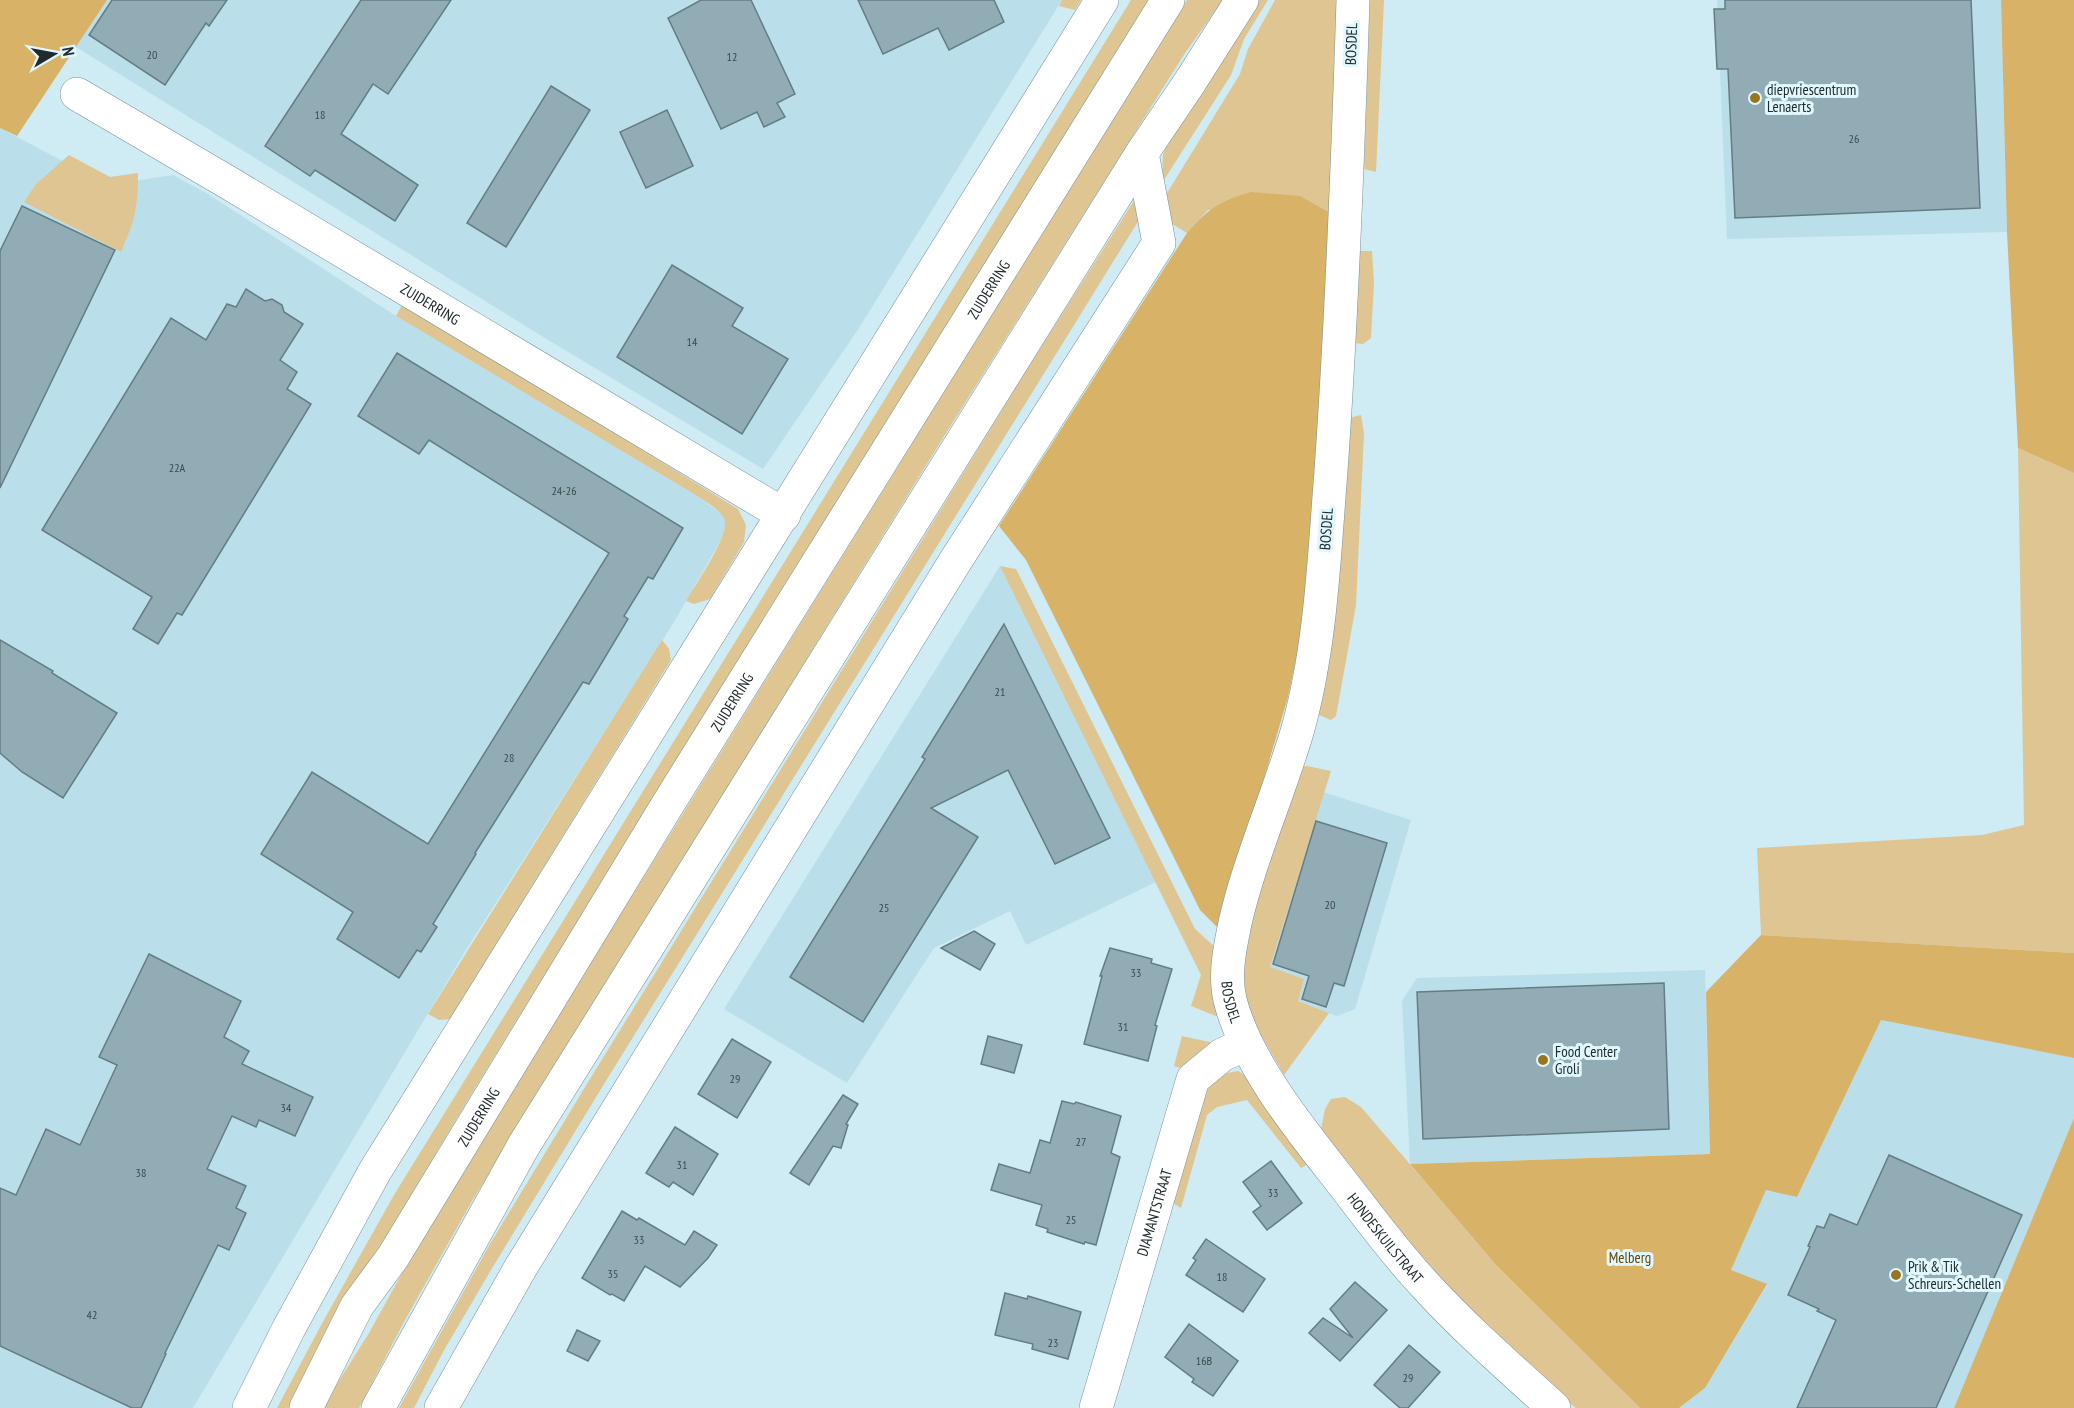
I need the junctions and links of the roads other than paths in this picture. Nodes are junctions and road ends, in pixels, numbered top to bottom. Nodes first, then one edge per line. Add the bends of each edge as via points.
1 (1102, 0) edge
2 (1168, 0) edge
3 (1242, 0) edge
4 (1353, 0) edge
5 (76, 94) dead end
6 (1142, 153) junction
7 (784, 514) junction
8 (1245, 1044) junction
9 (249, 1408) edge
10 (306, 1408) edge
11 (378, 1408) edge
12 (441, 1408) edge
13 (1096, 1408) edge
14 (1554, 1408) edge

1 - 7 street
2 - 10 street, ZUIDERRING via 668,804 393,1257 357,1306
3 - 6 street
4 - 8 street, BOSDEL via 1339,365 1321,603 1297,732 1241,896 1229,948 1229,998
5 - 7 street, ZUIDERRING
6 - 11 street via 524,1145
6 - 12 street via 1159,243 962,550 521,1267
7 - 9 street via 375,1171
8 - 13 street, DIAMANTSTRAAT via 1222,1055 1192,1079
8 - 14 street, HONDESKUILSTRAAT via 1315,1148 1423,1283

